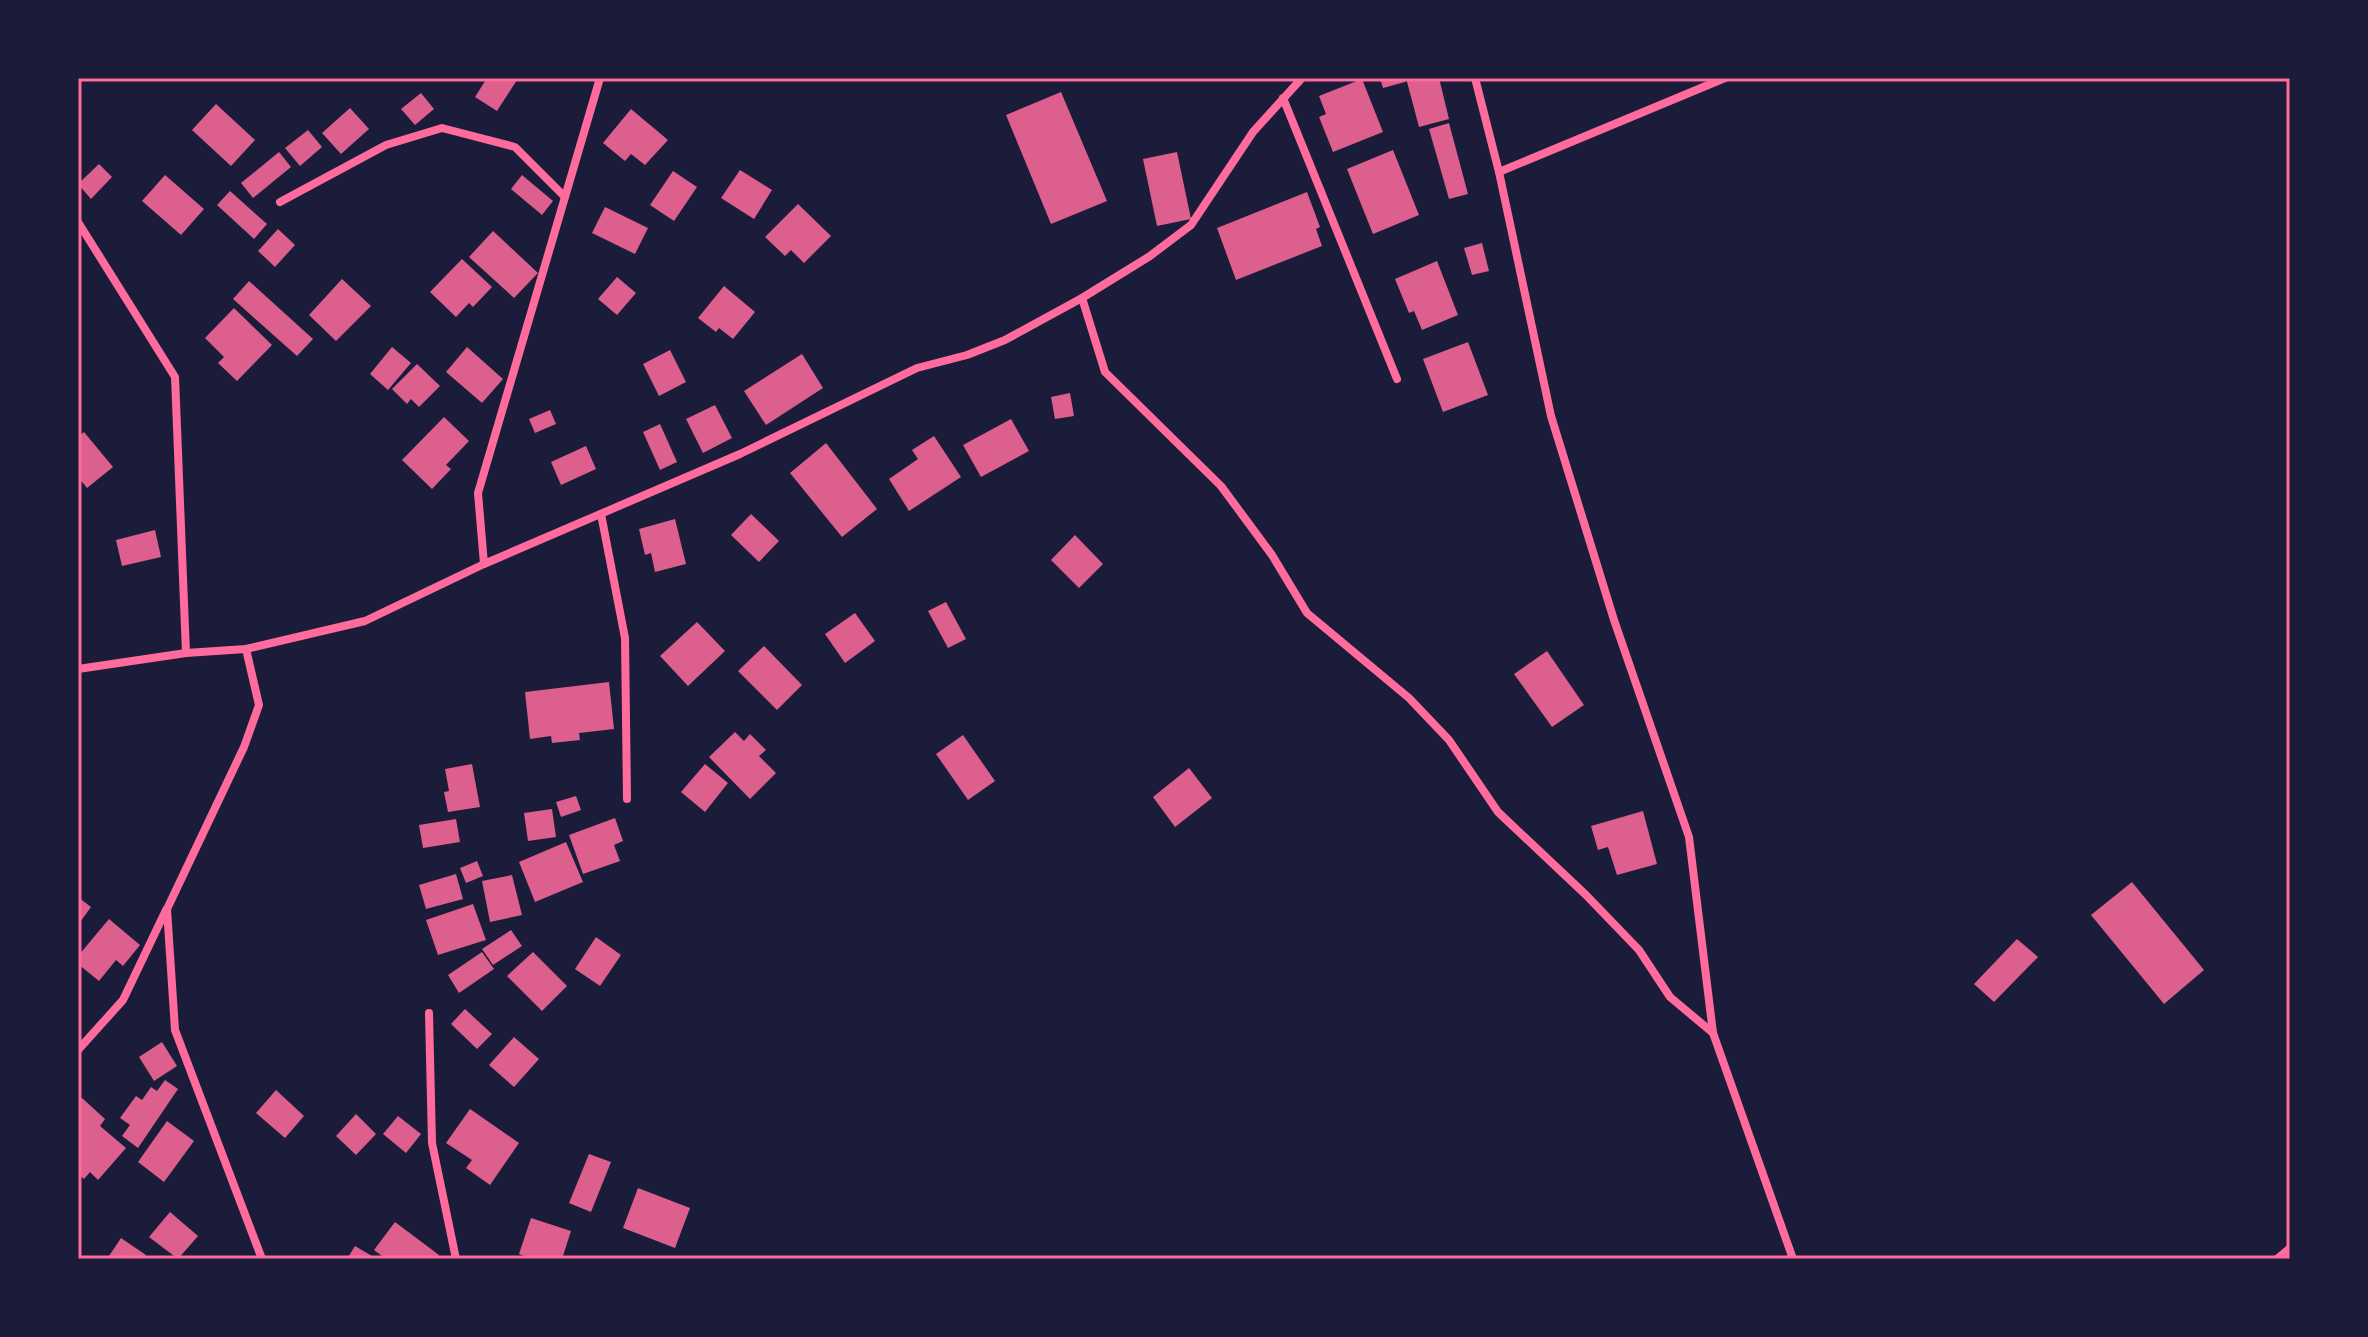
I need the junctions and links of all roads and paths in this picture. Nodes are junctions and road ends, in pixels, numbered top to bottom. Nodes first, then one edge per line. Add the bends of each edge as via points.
1 (600, 78) edge
2 (1302, 78) edge
3 (1475, 78) edge
4 (1725, 78) edge
5 (1283, 98) junction
6 (1499, 172) junction
7 (564, 196) junction
8 (280, 202) dead end
9 (78, 222) edge
10 (1082, 298) junction
11 (1397, 379) dead end
12 (601, 514) junction
13 (484, 564) junction
14 (246, 649) junction
15 (186, 653) junction
16 (78, 669) edge
17 (627, 799) dead end
18 (167, 909) junction
19 (429, 1013) dead end
20 (1713, 1033) junction
21 (78, 1050) edge
22 (2290, 1248) edge
23 (262, 1259) edge
24 (456, 1259) edge
25 (1793, 1259) edge
26 (2277, 1259) edge

1 - 7 street
2 - 5 street
3 - 6 street
4 - 6 street
5 - 10 street via 1253,132 1191,225
5 - 11 street
6 - 20 street via 1551,416 1689,837
7 - 8 street via 515,147 442,128 386,145
7 - 13 street via 478,493
9 - 15 street via 175,377
10 - 12 street via 1005,340 917,368
10 - 20 street via 1105,372 1221,486 1307,613 1409,698 1449,740 1498,812 1639,950 1670,997
12 - 13 street
12 - 17 street via 625,638
13 - 14 street via 365,621
14 - 15 street
14 - 18 street via 259,705
15 - 16 street
18 - 21 street via 123,1000
18 - 23 street via 175,1030
19 - 24 street via 432,1143
20 - 25 street
22 - 26 street

